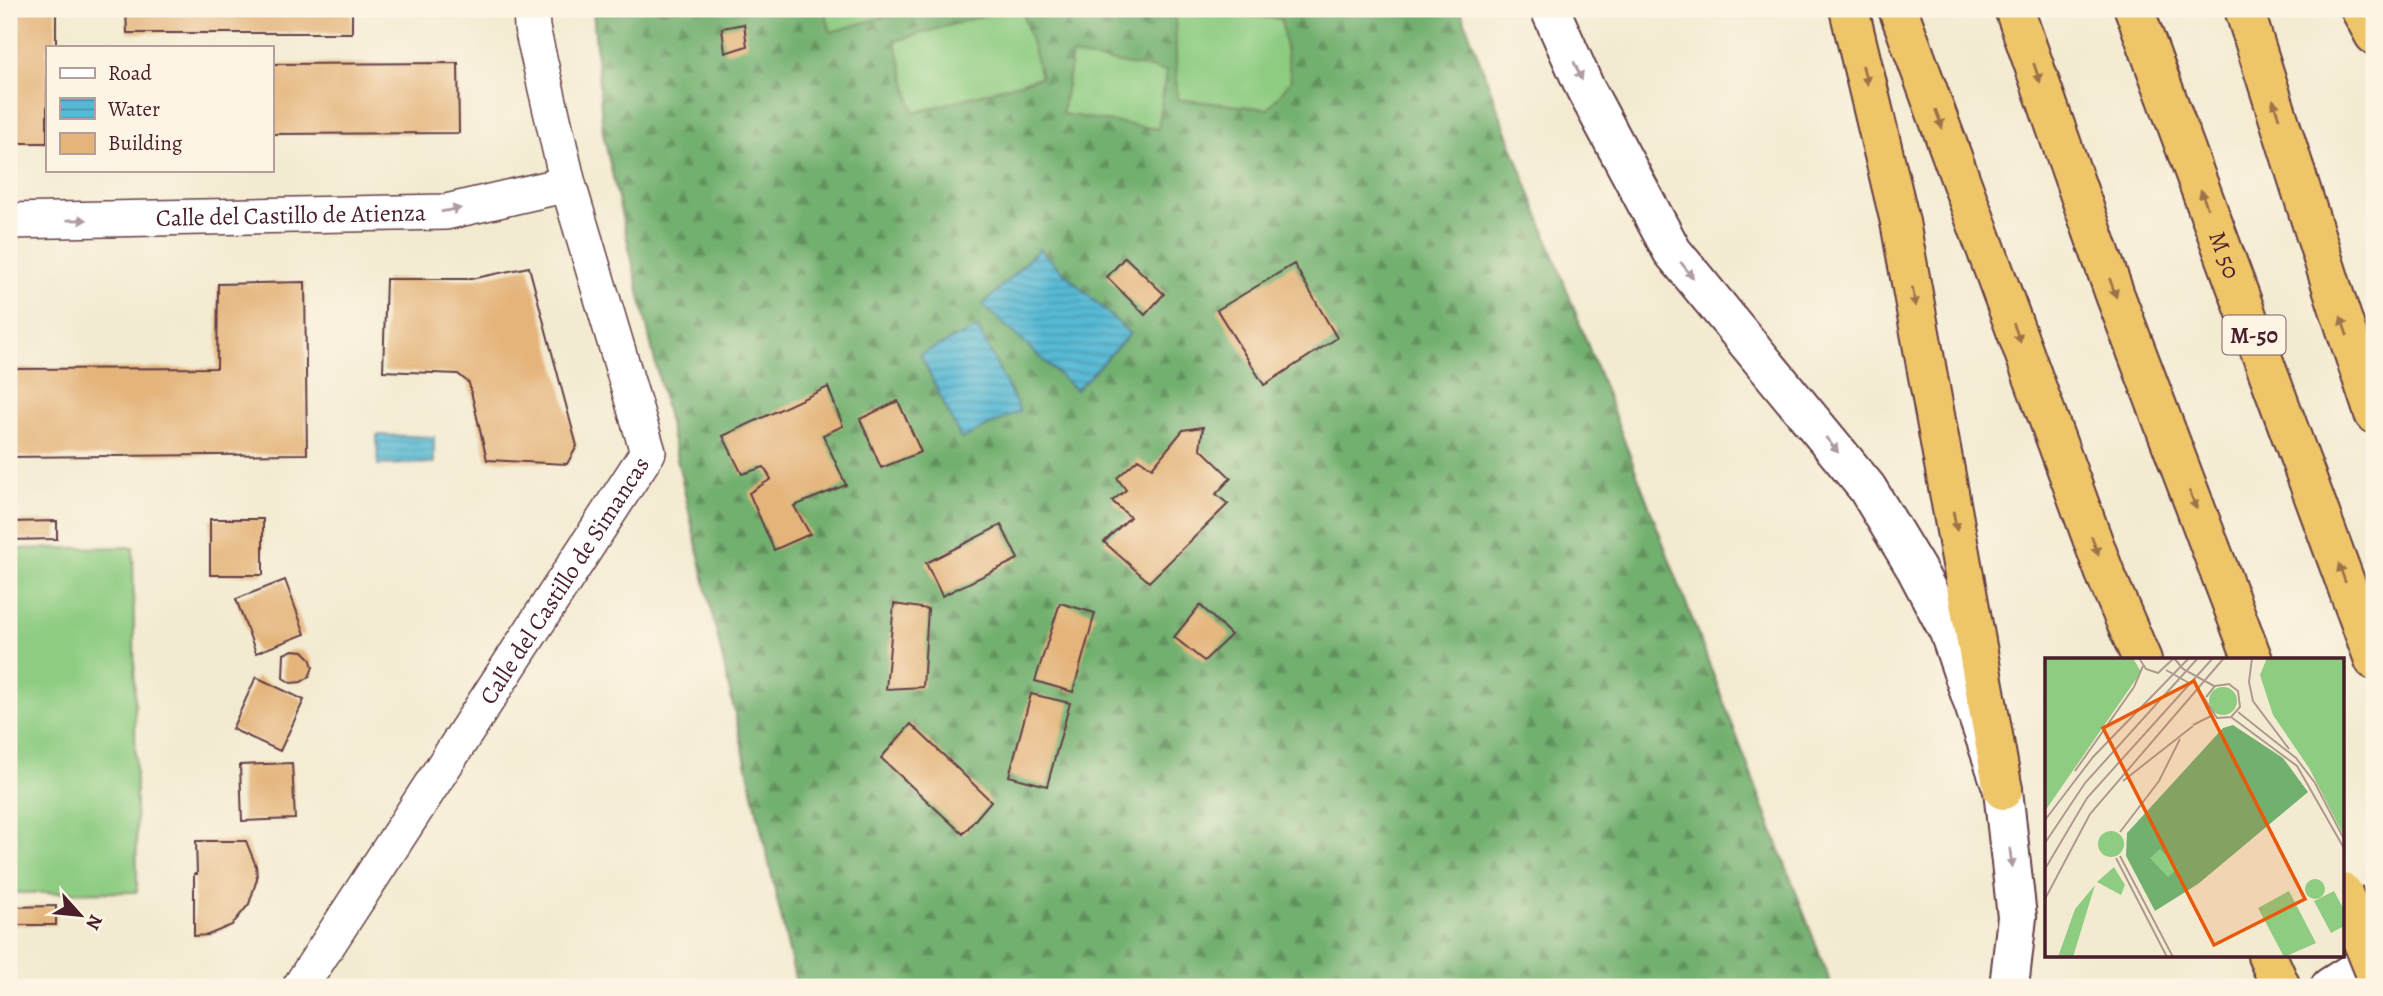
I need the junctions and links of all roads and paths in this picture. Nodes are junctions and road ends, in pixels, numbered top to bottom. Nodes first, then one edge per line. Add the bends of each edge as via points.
1 (531, 9) edge
2 (1550, 9) edge
3 (1849, 9) edge
4 (1898, 9) edge
5 (2014, 9) edge
6 (2134, 9) edge
7 (2244, 9) edge
8 (2360, 9) edge
9 (2374, 35) edge
10 (568, 184) junction
11 (9, 221) edge
12 (2374, 414) edge
13 (2141, 658) edge
14 (2252, 658) edge
15 (2374, 660) edge
16 (2003, 790) junction
17 (2344, 895) edge
18 (2268, 958) edge
19 (2374, 959) edge
20 (2374, 970) edge
21 (300, 987) edge
22 (2009, 987) edge
23 (2281, 987) edge
24 (2330, 987) edge

1 - 10 street, Calle del Castillo de Simancas
2 -> 16 street via 1585,88 1672,251 1867,488 1916,569 1950,632
3 -> 16 highway via 1900,222
4 -> 13 highway via 2104,571
5 -> 14 highway via 2115,295
15 -> 6 highway, M 50 / M-50
12 -> 7 highway
8 - 9 highway
11 -> 10 street, Calle del Castillo de Atienza via 446,212
10 - 21 street, Calle del Castillo de Simancas via 648,452
16 -> 22 street via 2017,917
17 - 20 highway, bridge
18 - 23 highway
19 - 24 street

